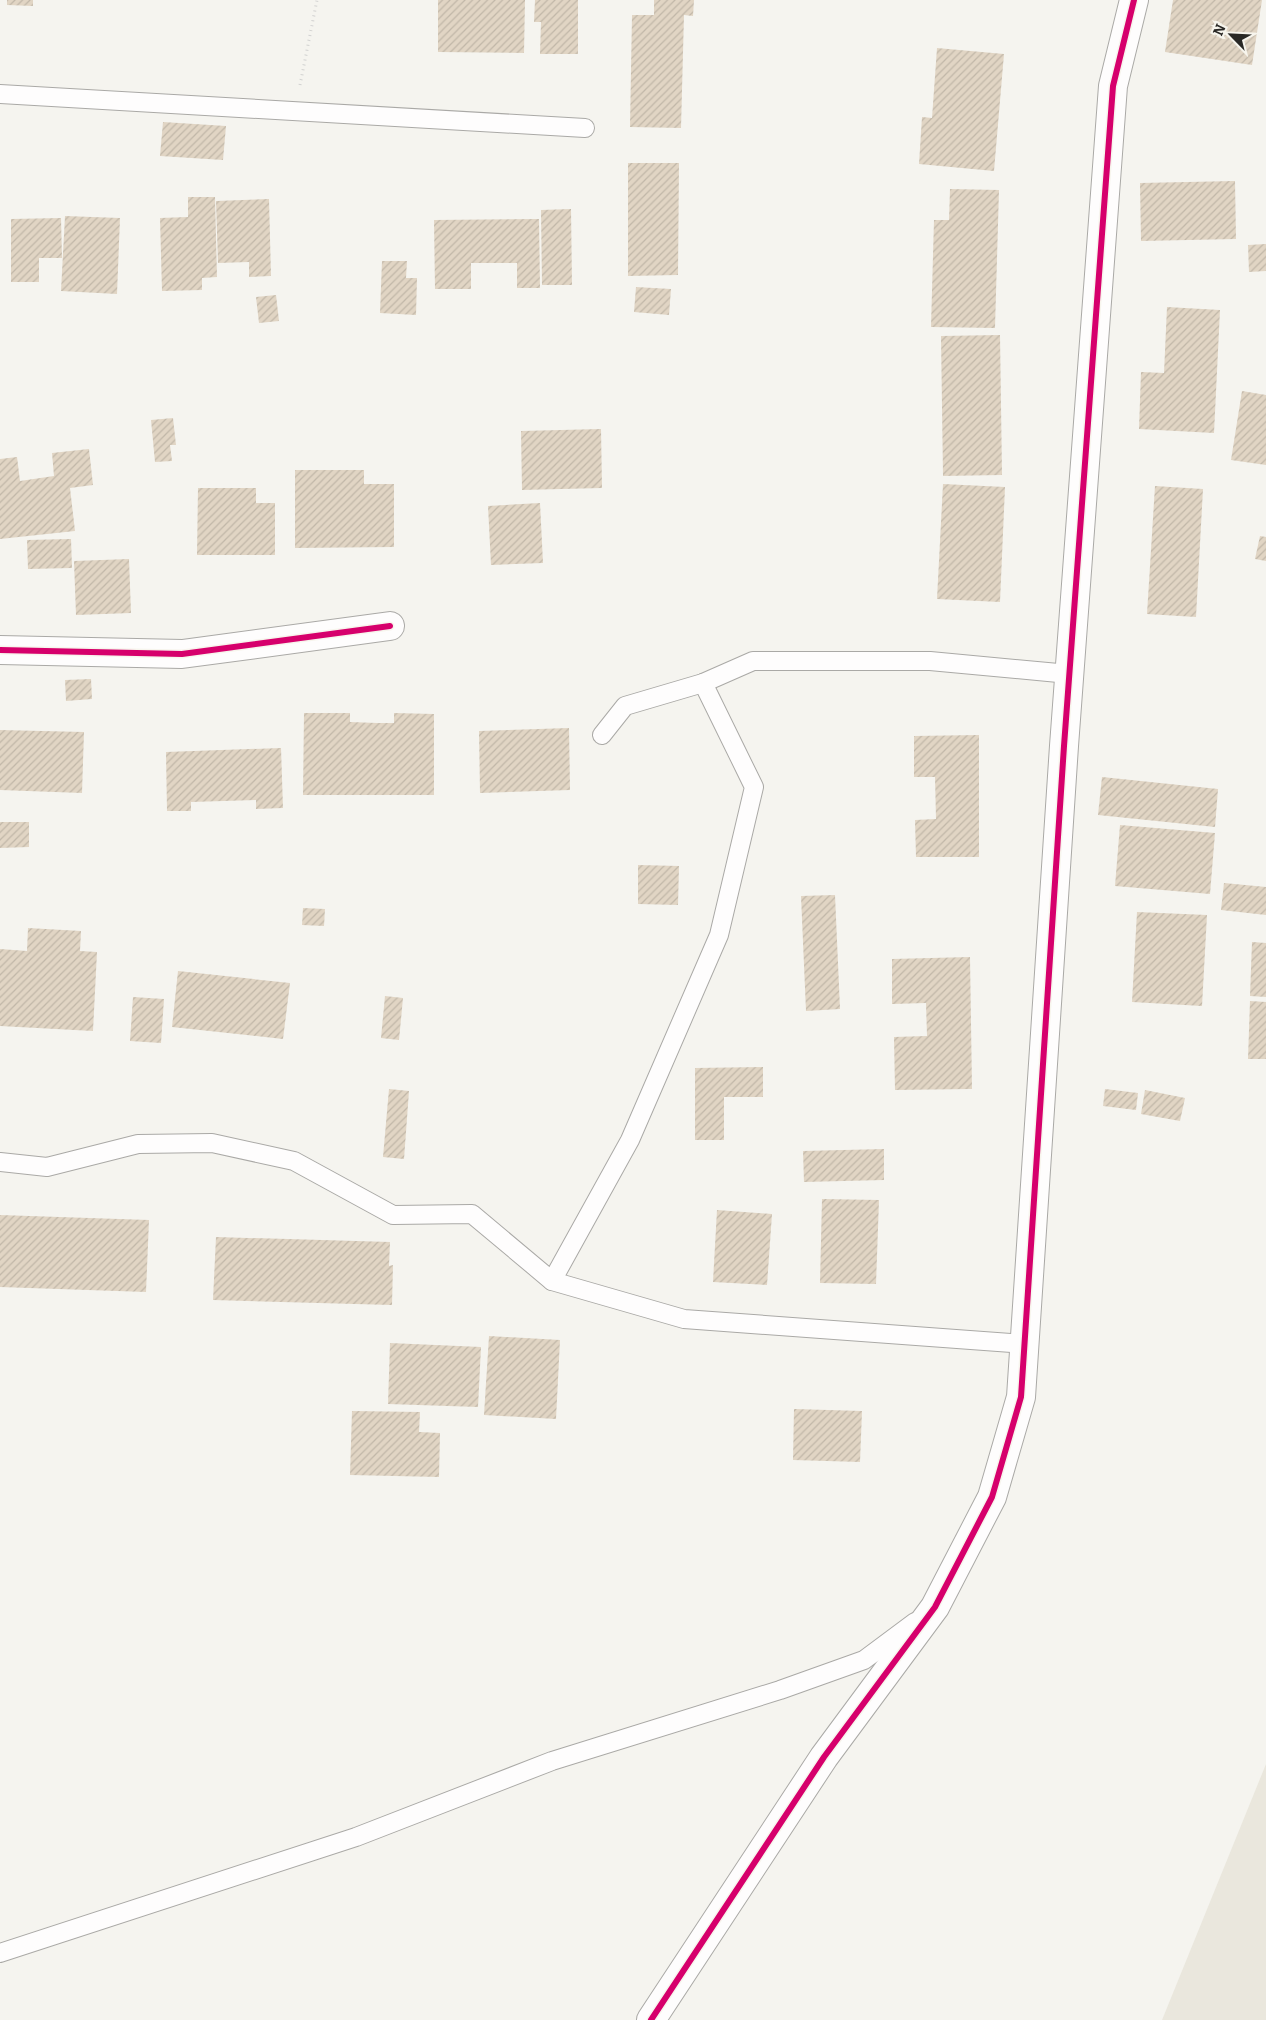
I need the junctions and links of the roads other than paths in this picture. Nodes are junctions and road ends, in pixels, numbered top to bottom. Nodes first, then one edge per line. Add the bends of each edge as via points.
1 (1134, 0) edge
2 (0, 94) edge
3 (585, 128) dead end
4 (390, 626) dead end
5 (0, 650) edge
6 (1070, 674) junction
7 (703, 683) junction
8 (602, 735) dead end
9 (0, 1162) edge
10 (552, 1281) junction
11 (1024, 1344) junction
12 (935, 1607) junction
13 (0, 1953) edge
14 (651, 2020) edge

1 - 6 street via 1113,86
2 - 3 lane
4 - 5 street via 182,654
6 - 7 lane via 930,661 752,661
6 - 11 street
7 - 8 lane via 624,706
7 - 10 lane via 754,787 719,935 630,1140
9 - 10 lane via 47,1167 138,1144 212,1143 294,1161 392,1216 472,1214
10 - 11 lane via 684,1319
11 - 12 street via 1021,1397 992,1497
12 - 13 lane via 864,1660 780,1690 552,1761 356,1837
12 - 14 street via 824,1757

